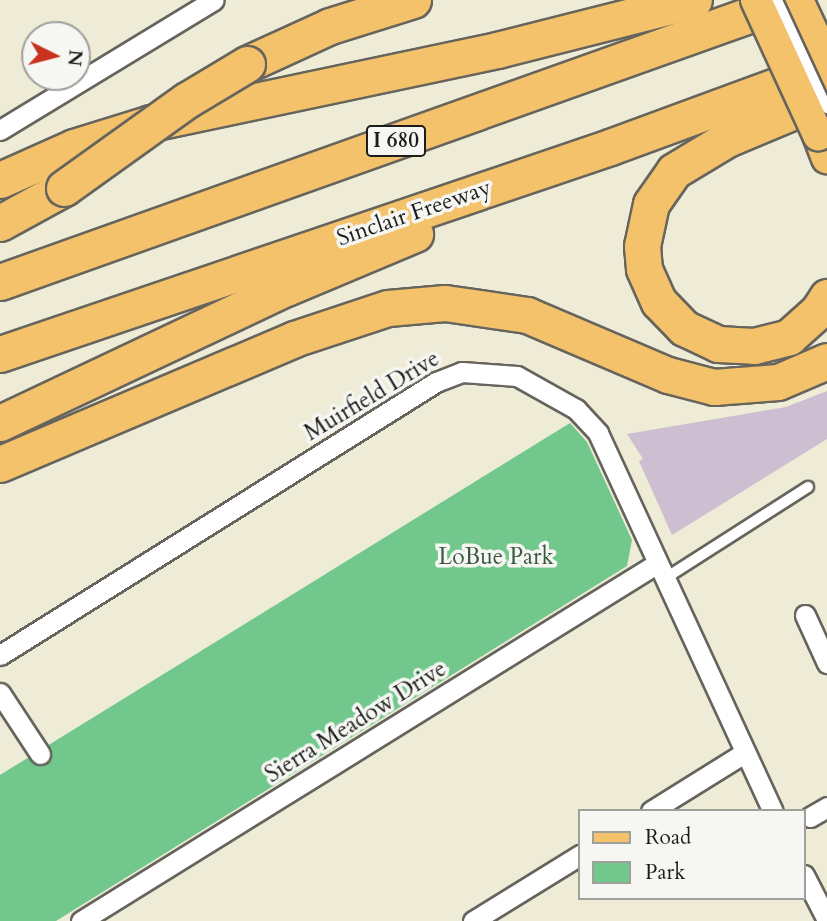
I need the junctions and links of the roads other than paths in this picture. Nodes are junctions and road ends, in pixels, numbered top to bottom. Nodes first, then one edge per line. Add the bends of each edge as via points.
1 (413, 0) edge
2 (694, 0) edge
3 (755, 0) edge
4 (777, 0) edge
5 (791, 0) edge
6 (799, 0) edge
7 (203, 3) edge
8 (827, 64) edge
9 (827, 97) edge
10 (0, 130) edge
11 (824, 134) edge
12 (610, 146) junction
13 (0, 180) edge
14 (0, 223) edge
15 (0, 282) edge
16 (827, 297) edge
17 (0, 354) edge
18 (827, 361) edge
19 (0, 423) edge
20 (0, 464) edge
21 (808, 486) dead end
22 (660, 572) junction
23 (805, 615) dead end
24 (0, 654) edge
25 (827, 663) edge
26 (0, 693) edge
27 (744, 753) junction
28 (40, 754) dead end
29 (654, 809) edge
30 (772, 809) edge
31 (578, 856) edge
32 (806, 878) edge
33 (827, 920) edge
34 (81, 921) edge
35 (474, 921) edge

1 - 14 highway, bridge via 330,26 247,64 187,100 64,188
2 - 13 highway via 523,44 151,123 74,147
3 - 11 main road, bridge
4 - 11 lane, bridge
5 - 15 highway, I 680
6 - 8 main road
7 - 10 street
8 - 12 highway, Sinclair Freeway
9 - 16 highway via 727,139 674,171 651,204 642,246 644,269 659,302 684,328 718,344 754,346 789,337
12 - 17 highway, Sinclair Freeway
12 - 19 highway via 286,288
18 - 20 highway via 778,382 715,387 667,375 527,315 445,303 387,308 294,339
21 - 22 lane
22 - 24 street, Muirfield Drive via 598,433 576,409 517,376 462,372 436,382
22 - 27 street, Muirfield Drive
22 - 34 street, Sierra Meadow Drive
23 - 25 street
26 - 28 street
27 - 29 street
27 - 30 street, Muirfield Drive
31 - 35 street
32 - 33 street

